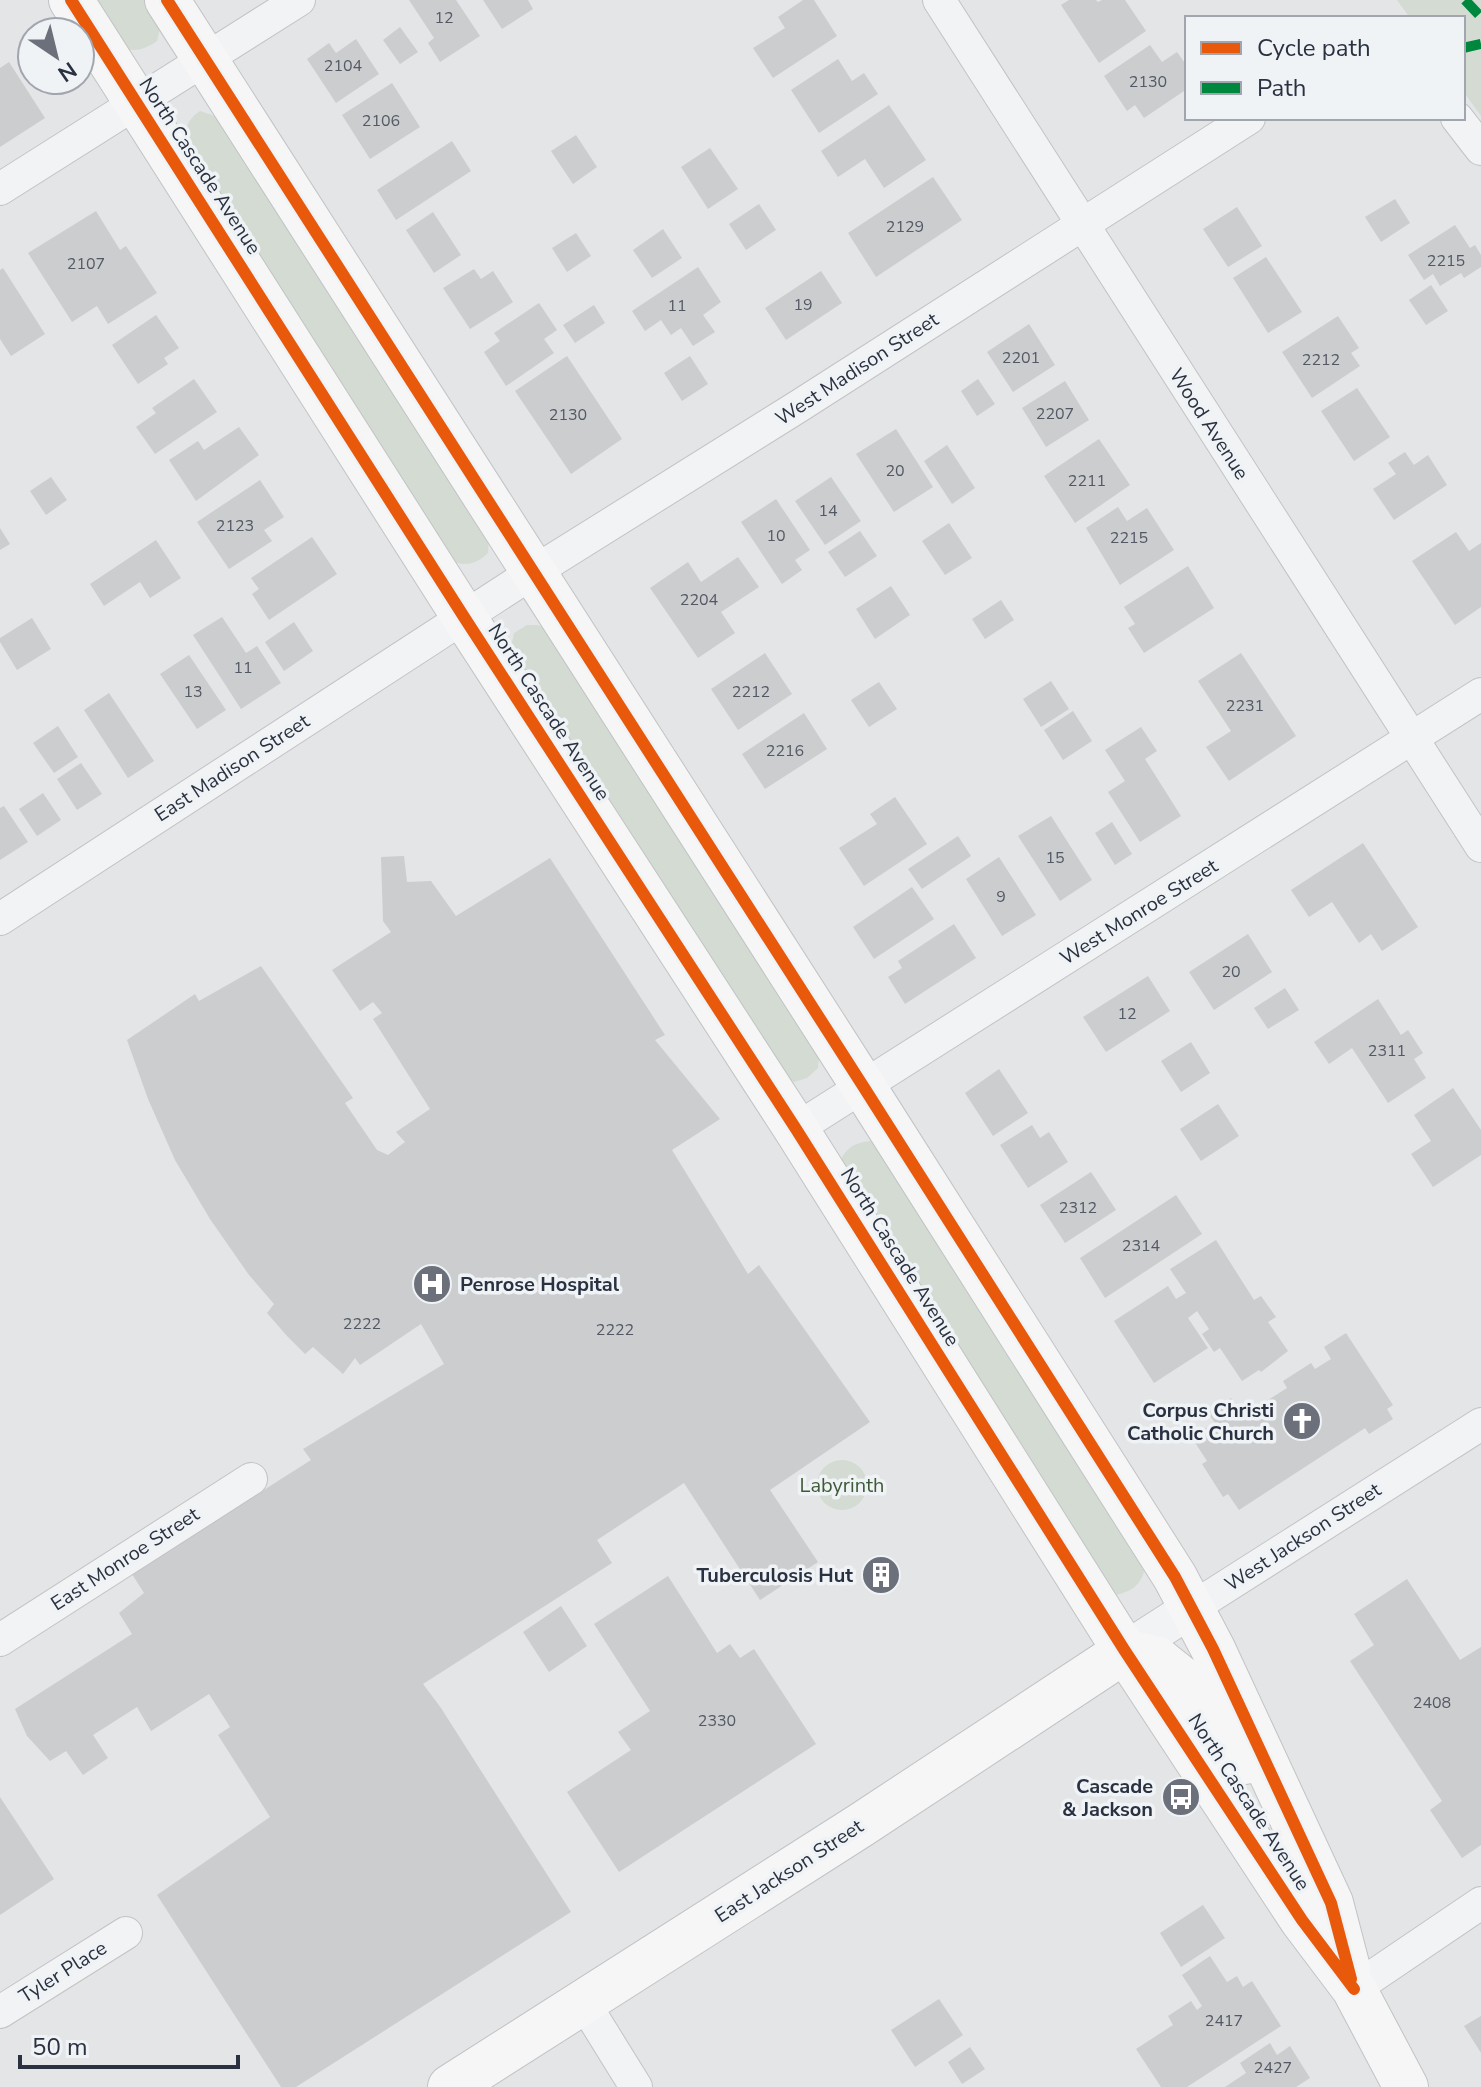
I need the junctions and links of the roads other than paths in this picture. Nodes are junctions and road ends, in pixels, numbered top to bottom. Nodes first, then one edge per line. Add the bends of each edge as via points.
1 (71, 0) edge
2 (167, 0) edge
3 (299, 0) edge
4 (939, 0) edge
5 (205, 60) junction
6 (136, 103) junction
7 (1246, 120) edge
8 (1459, 120) edge
9 (1481, 149) edge
10 (0, 189) edge
11 (1082, 225) junction
12 (532, 573) junction
13 (464, 617) junction
14 (1481, 694) edge
15 (1411, 739) junction
16 (1481, 846) edge
17 (0, 919) edge
18 (863, 1086) junction
19 (796, 1129) junction
20 (1481, 1424) edge
21 (251, 1479) dead end
22 (1192, 1608) junction
23 (0, 1640) edge
24 (1125, 1651) junction
25 (1301, 1838) junction
26 (1481, 1903) edge
27 (126, 1933) dead end
28 (1354, 1989) junction
29 (584, 2003) junction
30 (0, 2012) edge
31 (450, 2087) edge
32 (636, 2087) edge
33 (1406, 2087) edge

1 - 6 main road, North Cascade Avenue
2 - 5 main road, North Cascade Avenue
3 - 5 street
4 - 11 street, Wood Avenue
5 - 6 street
5 - 12 main road, North Cascade Avenue
6 - 10 street
6 - 13 main road, North Cascade Avenue
7 - 11 street, West Madison Street
8 - 9 street
11 - 12 street, West Madison Street
11 - 15 street, Wood Avenue
12 - 13 street, West Madison Street
12 - 18 main road, North Cascade Avenue
13 - 17 street, East Madison Street
13 - 19 main road, North Cascade Avenue
14 - 15 street, West Monroe Street
15 - 16 street, Wood Avenue
15 - 18 street, West Monroe Street
18 - 19 street, West Monroe Street
18 - 22 main road, North Cascade Avenue
19 - 24 main road, North Cascade Avenue
20 - 22 street, West Jackson Street
21 - 23 street, East Monroe Street
22 - 24 street, West Jackson Street
22 - 25 main road, North Cascade Avenue
24 - 25 main road via 1156,1658 1187,1683
24 - 28 main road, North Cascade Avenue via 1302,1920
24 - 29 main road, East Jackson Street
25 - 28 main road, North Cascade Avenue via 1331,1903
26 - 28 street
27 - 30 street, Tyler Place
28 - 33 main road, North Cascade Avenue
29 - 31 main road, East Jackson Street
29 - 32 street

